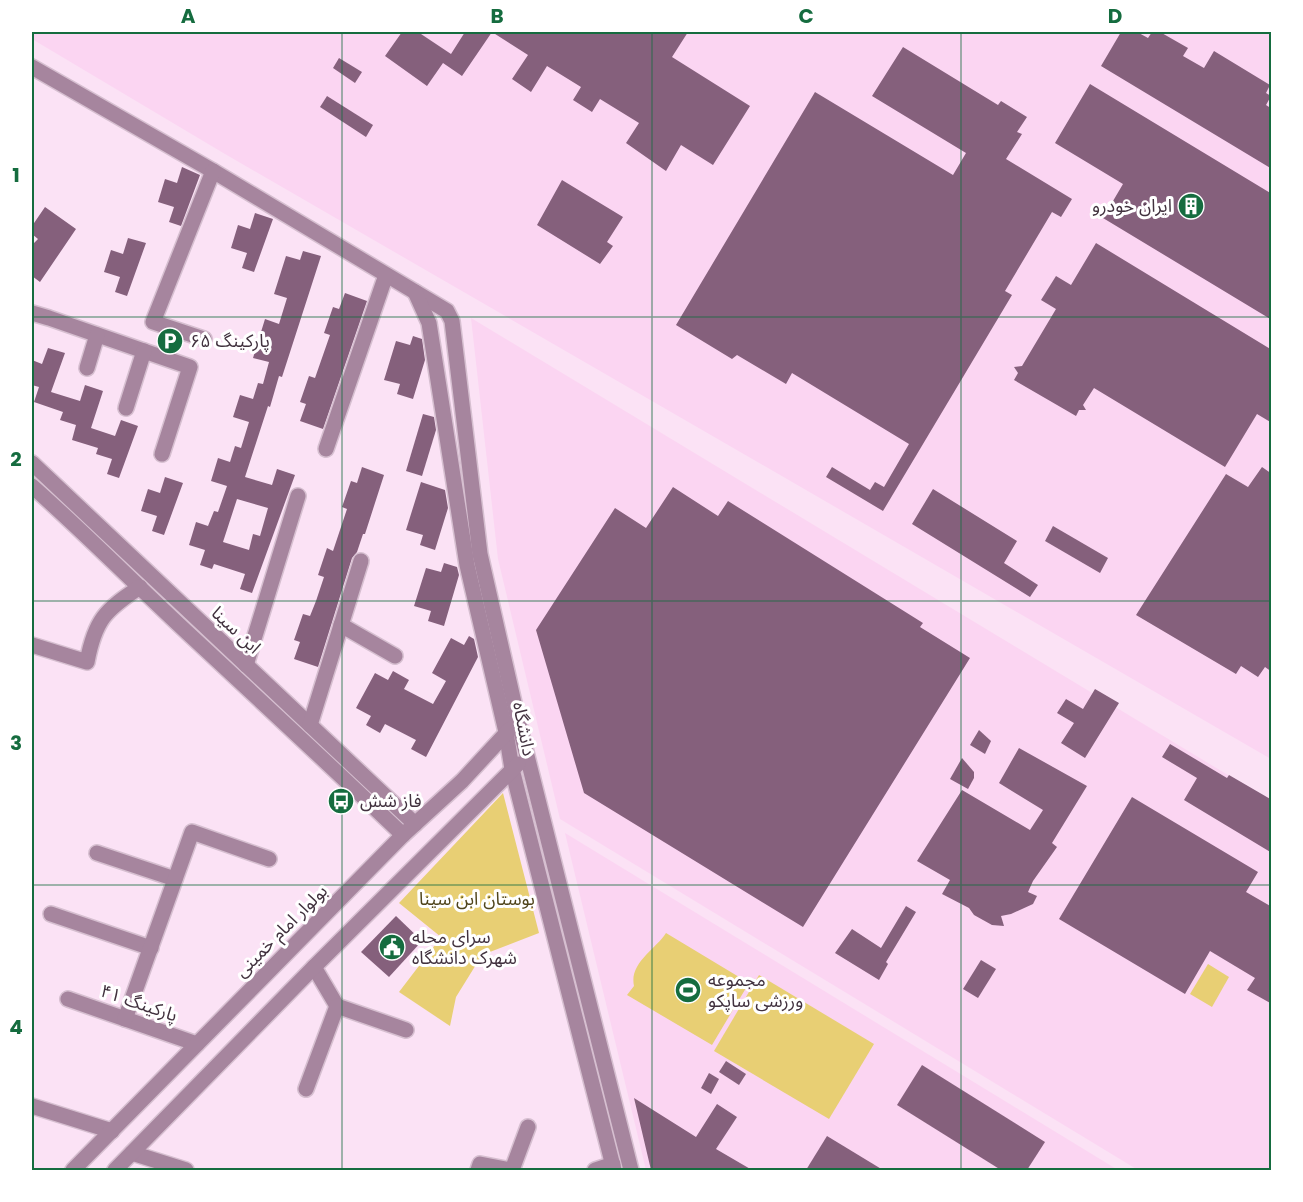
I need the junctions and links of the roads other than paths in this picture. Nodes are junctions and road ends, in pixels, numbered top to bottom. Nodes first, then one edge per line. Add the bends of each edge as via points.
1 (32, 67) edge
2 (213, 171) junction
3 (386, 275) junction
4 (415, 292) junction
5 (32, 314) edge
6 (97, 335) junction
7 (204, 339) dead end
8 (144, 351) junction
9 (87, 368) dead end
10 (126, 408) dead end
11 (326, 449) dead end
12 (162, 454) dead end
13 (32, 463) edge
14 (32, 486) edge
15 (298, 496) dead end
16 (361, 561) dead end
17 (140, 587) junction
18 (341, 625) junction
19 (32, 645) edge
20 (395, 656) dead end
21 (246, 665) junction
22 (518, 720) junction
23 (310, 725) junction
24 (506, 732) junction
25 (528, 756) junction
26 (512, 769) junction
27 (415, 824) junction
28 (403, 835) junction
29 (97, 853) dead end
30 (269, 859) dead end
31 (176, 879) junction
32 (51, 914) dead end
33 (151, 948) junction
34 (314, 967) junction
35 (68, 999) dead end
36 (337, 1006) junction
37 (125, 1019) junction
38 (406, 1030) dead end
39 (197, 1044) junction
40 (306, 1089) dead end
41 (32, 1106) edge
42 (528, 1127) dead end
43 (112, 1131) junction
44 (132, 1154) junction
45 (613, 1167) edge
46 (73, 1170) edge
47 (115, 1170) edge
48 (186, 1170) edge
49 (478, 1170) edge
50 (512, 1170) edge
51 (595, 1170) edge
52 (631, 1170) edge

1 - 2 street
2 - 3 street
2 - 7 street via 153,322
3 - 4 street
3 - 11 street
4 - 22 street, دانشگاه via 447,311 452,321 480,554
4 - 24 street, دانشگاه via 429,323 467,565
5 - 6 street
6 - 8 street
6 - 9 street
8 - 10 street
8 - 12 street via 190,367
13 - 21 street, ابن سینا
14 - 17 street, ابن سینا
15 - 21 street
16 - 18 street
17 - 19 street via 117,602 99,621 87,662
17 - 28 street, ابن سینا
18 - 20 street
18 - 23 street
21 - 23 street, ابن سینا
22 - 24 street, بولوار امام خمینی
22 - 25 street, دانشگاه
23 - 27 street, ابن سینا
24 - 26 street, دانشگاه
24 - 27 street, بولوار امام خمینی via 462,781
25 - 26 street
25 - 52 street, دانشگاه
26 - 34 street
26 - 45 street, دانشگاه
27 - 28 street, بولوار امام خمینی
28 - 39 street, بولوار امام خمینی
29 - 31 street
30 - 31 street via 192,832
31 - 33 street
32 - 33 street
33 - 37 street
34 - 36 street
34 - 44 street
35 - 37 street, پارکینگ ۴۱
36 - 38 street
36 - 40 street
37 - 39 street, پارکینگ ۴۱
39 - 43 street, بولوار امام خمینی
41 - 43 street
42 - 50 street
43 - 46 street, بولوار امام خمینی
44 - 47 street
44 - 48 street
45 - 51 street
49 - 50 street via 480,1164

